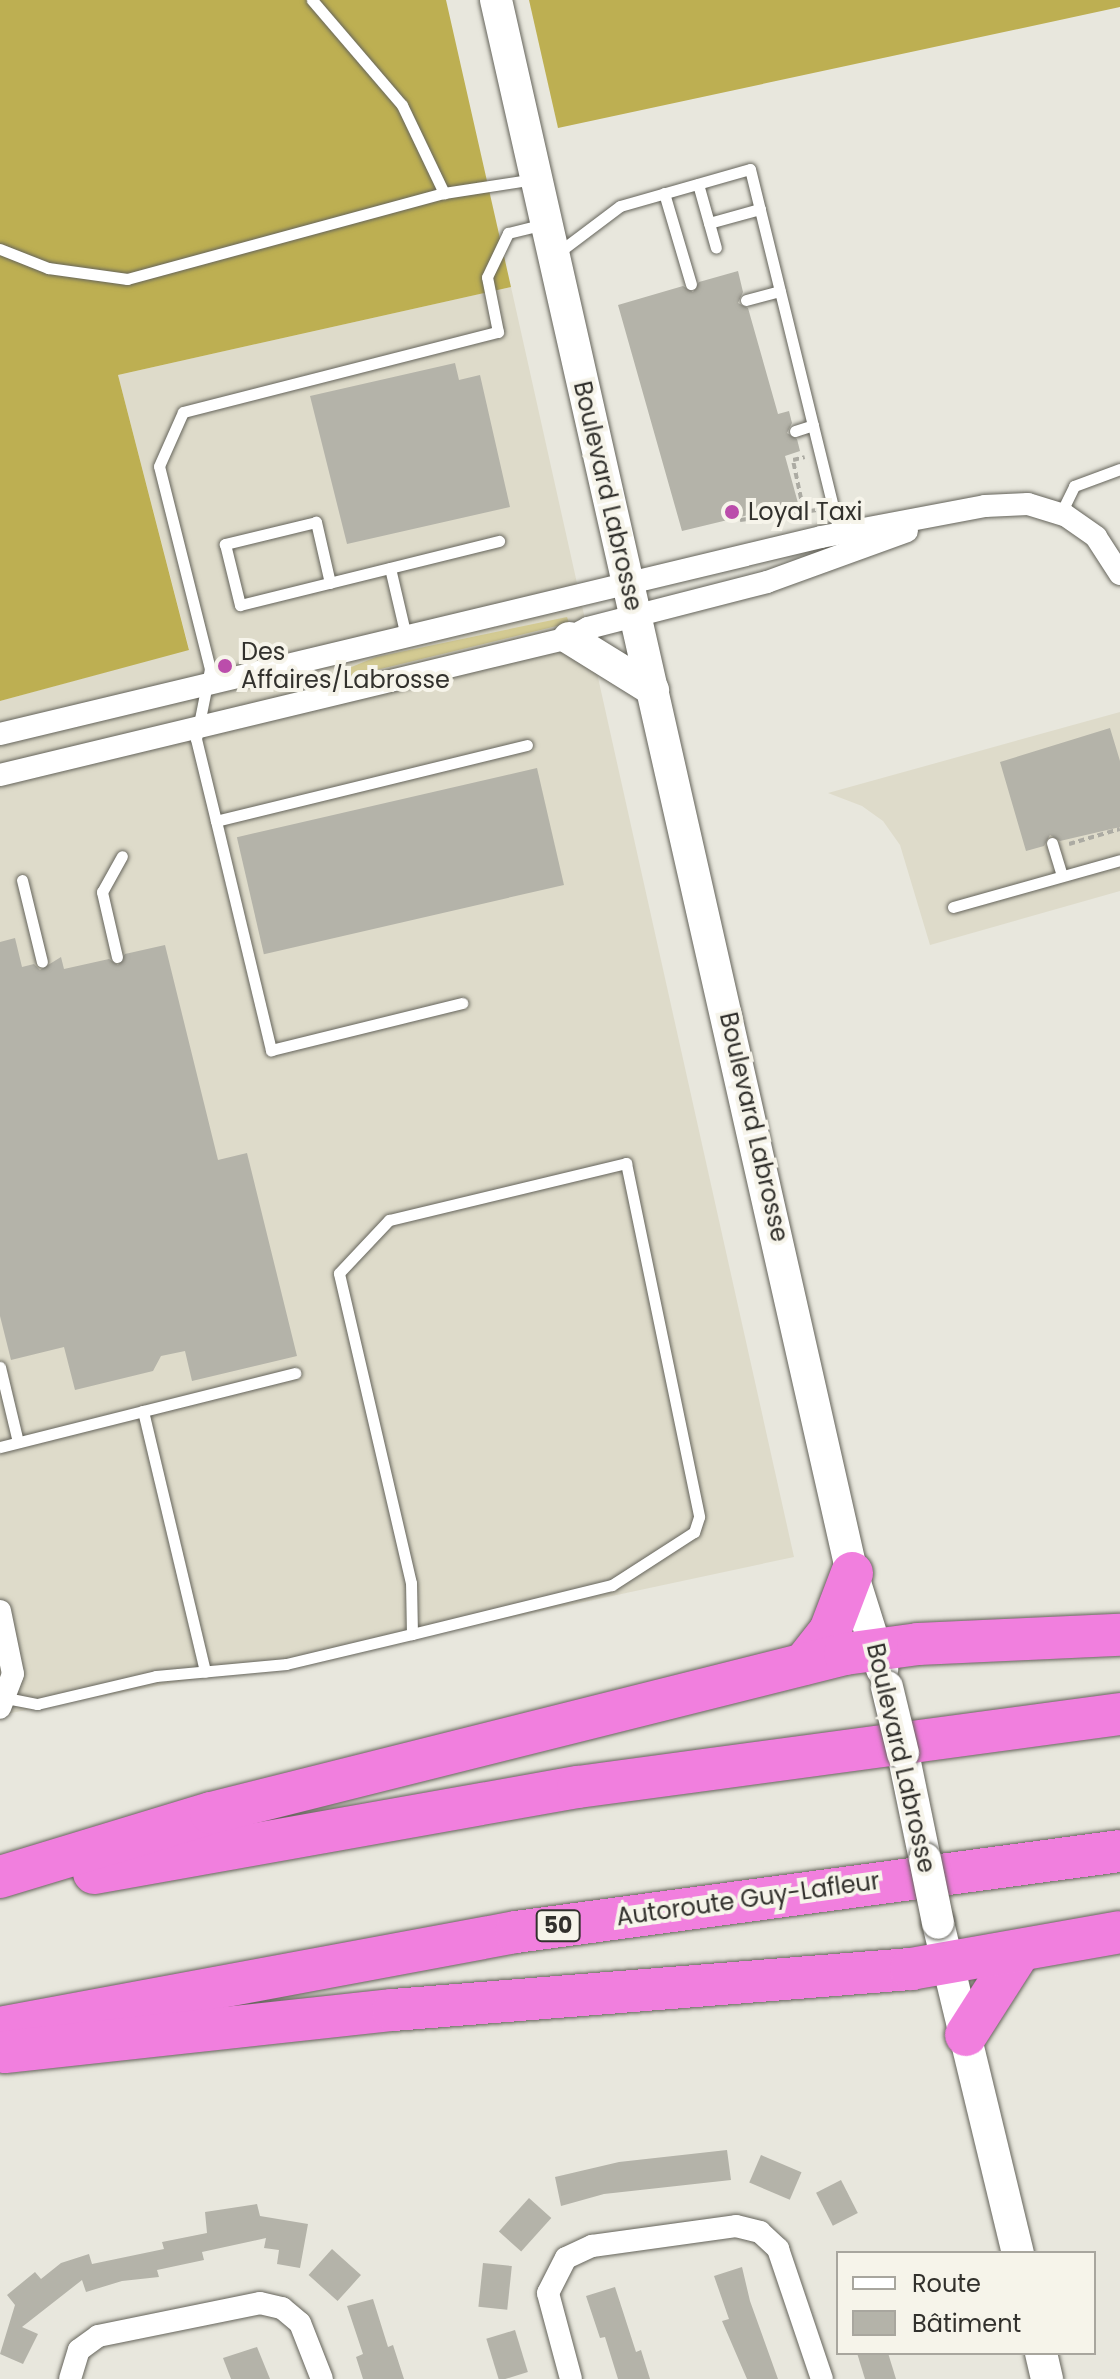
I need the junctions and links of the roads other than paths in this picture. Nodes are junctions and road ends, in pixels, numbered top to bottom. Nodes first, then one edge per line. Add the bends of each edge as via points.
1 (312, 0) edge
2 (496, 0) edge
3 (537, 179) junction
4 (698, 184) junction
5 (444, 193) junction
6 (664, 193) junction
7 (760, 209) junction
8 (547, 223) junction
9 (709, 223) junction
10 (716, 248) dead end
11 (0, 249) edge
12 (555, 255) junction
13 (691, 284) dead end
14 (780, 291) junction
15 (746, 300) dead end
16 (813, 425) junction
17 (795, 431) dead end
18 (1120, 469) edge
19 (1061, 513) junction
20 (499, 541) dead end
21 (843, 544) junction
22 (390, 568) junction
23 (1120, 574) edge
24 (627, 582) junction
25 (330, 583) junction
26 (636, 617) junction
27 (406, 636) junction
28 (569, 638) junction
29 (208, 684) junction
30 (653, 690) junction
31 (197, 728) junction
32 (0, 734) edge
33 (527, 745) dead end
34 (0, 775) edge
35 (216, 821) junction
36 (1052, 843) dead end
37 (122, 856) dead end
38 (1120, 860) edge
39 (1062, 876) junction
40 (22, 880) dead end
41 (953, 907) dead end
42 (117, 957) dead end
43 (42, 962) dead end
44 (462, 1003) dead end
45 (0, 1367) edge
46 (295, 1373) dead end
47 (143, 1411) junction
48 (18, 1442) junction
49 (0, 1447) edge
50 (852, 1573) junction
51 (0, 1611) edge
52 (412, 1634) junction
53 (1120, 1635) edge
54 (804, 1664) junction
55 (882, 1668) junction
56 (205, 1672) junction
57 (3, 1703) edge
58 (1120, 1714) edge
59 (1120, 1851) edge
60 (0, 1877) edge
61 (0, 1892) edge
62 (1120, 1932) edge
63 (1019, 1952) junction
64 (948, 1964) junction
65 (0, 2028) edge
66 (966, 2035) junction
67 (0, 2052) edge
68 (1018, 2251) edge
69 (1041, 2355) edge
70 (70, 2379) edge
71 (322, 2379) edge
72 (571, 2379) edge
73 (822, 2379) edge
74 (1047, 2379) edge

1 - 5 lane via 402,105
2 - 3 street, Boulevard Labrosse
3 - 5 lane
3 - 8 street, Boulevard Labrosse
4 - 6 lane
4 - 7 lane via 750,169
4 - 9 lane
5 - 11 lane via 127,279 48,268
6 - 12 lane via 612,211 575,245
6 - 13 lane
7 - 9 lane
7 - 14 lane
8 - 12 street, Boulevard Labrosse
8 - 29 lane via 508,233 487,277 498,332 183,412 159,466 210,669
9 - 10 lane
12 - 24 street, Boulevard Labrosse
14 - 15 lane
14 - 16 lane
16 - 17 lane
16 - 21 lane
18 - 19 lane via 1074,486
19 - 21 street via 1015,503 965,510
19 - 23 street via 1096,537
20 - 22 lane
21 - 24 street
21 - 26 street
22 - 25 lane
22 - 27 lane
24 - 26 street, Boulevard Labrosse
24 - 27 street
25 - 25 lane via 240,605 225,544 316,522
26 - 28 street
26 - 30 street, Boulevard Labrosse
27 - 29 street
28 - 30 street
28 - 31 street
29 - 31 lane
29 - 32 street
30 - 50 street, Boulevard Labrosse
31 - 34 street
31 - 35 lane
33 - 35 lane
35 - 44 lane via 271,1050
36 - 39 lane
37 - 42 lane via 102,892
38 - 39 lane
39 - 41 lane
40 - 43 lane
45 - 48 lane
46 - 47 lane
47 - 48 lane
47 - 56 lane
48 - 49 lane
50 - 54 highway via 830,1631
50 - 55 street, Boulevard Labrosse
51 - 57 street via 13,1666
52 - 52 lane via 612,1585 694,1532 699,1517 626,1163 389,1220 339,1273 411,1583
52 - 56 lane via 286,1664
53 - 55 highway
54 - 55 highway
54 - 60 highway via 211,1813
55 - 64 street, Boulevard Labrosse, bridge
56 - 57 lane via 137,1679 37,1704
58 - 61 highway via 565,1789
59 - 65 highway, Autoroute Guy-Lafleur / 50 via 516,1932
62 - 63 highway
63 - 64 highway
63 - 66 highway
64 - 66 street, Boulevard Labrosse
64 - 67 highway via 393,2010
66 - 68 street, Boulevard Labrosse
69 - 74 street
70 - 71 street via 79,2350 98,2336 260,2303 282,2308 300,2323
72 - 73 street via 548,2293 566,2258 592,2246 736,2226 760,2232 778,2249

